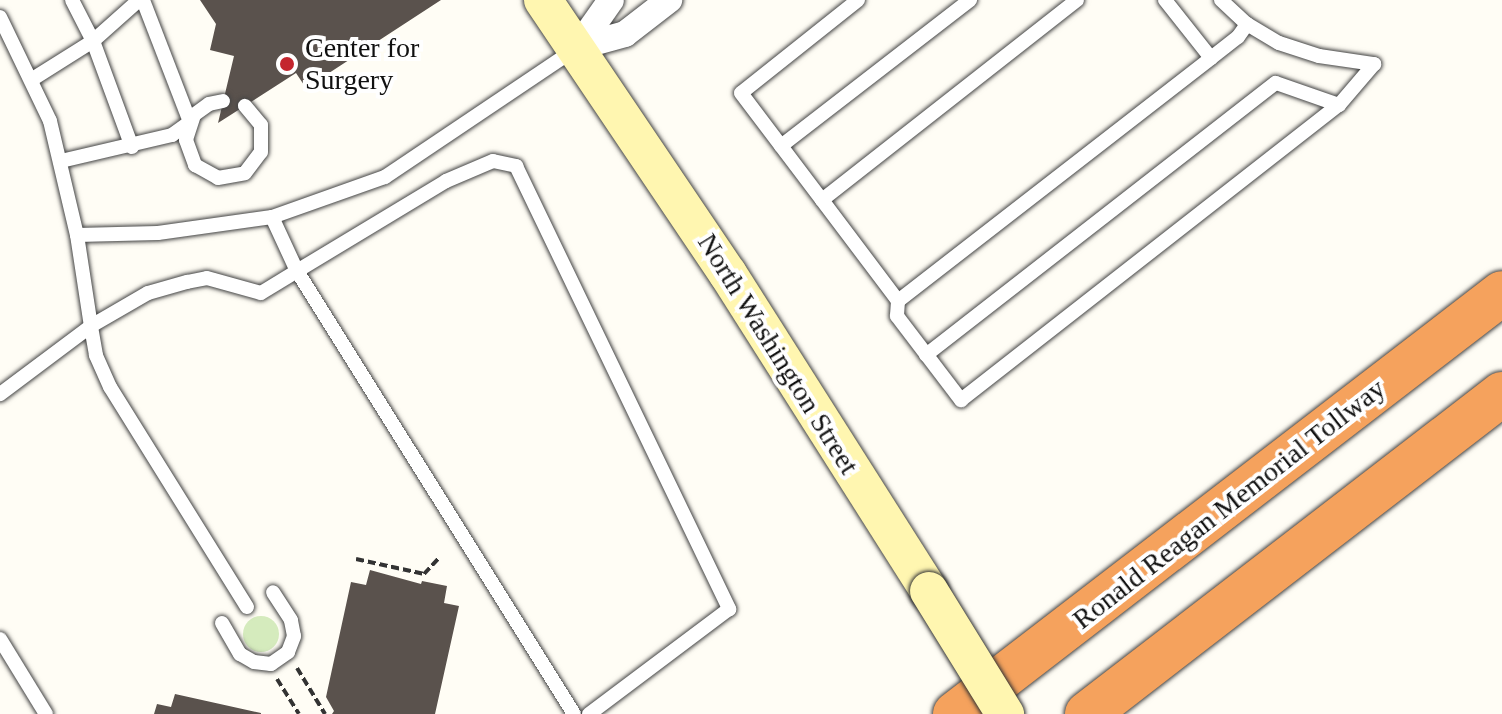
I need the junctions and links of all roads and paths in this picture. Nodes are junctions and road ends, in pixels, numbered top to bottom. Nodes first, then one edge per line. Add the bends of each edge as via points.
1 (72, 0) edge
2 (141, 0) edge
3 (543, 0) edge
4 (611, 0) edge
5 (669, 0) edge
6 (858, 0) edge
7 (970, 0) edge
8 (1077, 0) edge
9 (1165, 0) edge
10 (1221, 0) edge
11 (0, 17) edge
12 (1247, 24) junction
13 (93, 41) junction
14 (578, 47) junction
15 (1211, 58) junction
16 (31, 80) junction
17 (223, 101) dead end
18 (1339, 105) junction
19 (245, 106) dead end
20 (190, 122) junction
21 (781, 146) junction
22 (132, 147) junction
23 (61, 161) junction
24 (822, 200) junction
25 (272, 217) junction
26 (77, 235) junction
27 (297, 271) junction
28 (1502, 293) edge
29 (898, 301) junction
30 (91, 326) junction
31 (926, 355) junction
32 (0, 394) edge
33 (1502, 394) edge
34 (440, 557) dead end
35 (356, 559) dead end
36 (273, 592) dead end
37 (247, 607) dead end
38 (222, 623) dead end
39 (0, 639) edge
40 (297, 668) dead end
41 (277, 679) dead end
42 (322, 713) edge
43 (46, 714) edge
44 (299, 714) edge
45 (574, 714) edge
46 (589, 714) edge
47 (955, 714) edge
48 (1005, 714) edge
49 (1087, 714) edge

1 - 13 lane
2 - 13 lane
2 - 20 lane
3 - 14 main road, North Washington Street
4 - 14 street
5 - 14 street via 625,34
6 - 21 lane via 741,93
7 - 21 lane
8 - 24 lane
9 - 15 lane
10 - 12 lane
11 - 16 lane
12 - 15 lane
12 - 18 lane via 1279,43 1374,64
13 - 16 lane
13 - 22 lane
14 - 25 lane via 385,177
14 - 48 main road, North Washington Street, bridge
15 - 29 lane
16 - 23 lane
17 - 20 lane via 201,109
18 - 31 lane via 1276,83
18 - 31 lane via 961,400
19 - 20 lane via 261,125 263,143 258,160 236,176 218,178 195,165 187,149
20 - 22 lane via 172,135
21 - 24 lane
22 - 23 lane
23 - 26 lane
24 - 29 lane
25 - 26 lane via 158,233
25 - 27 lane
26 - 30 lane
27 - 30 lane via 261,293 207,278 187,282 148,293
27 - 45 lane
27 - 46 lane via 446,181 493,161 516,166 729,609
28 - 47 highway, Ronald Reagan Memorial Tollway
29 - 31 lane via 897,316
30 - 32 lane
30 - 37 lane via 96,355 114,395
33 - 49 highway
34 - 35 path via 424,574
36 - 38 lane via 291,620 294,636 288,652 271,664 240,654
39 - 43 lane
40 - 42 path
41 - 44 path

